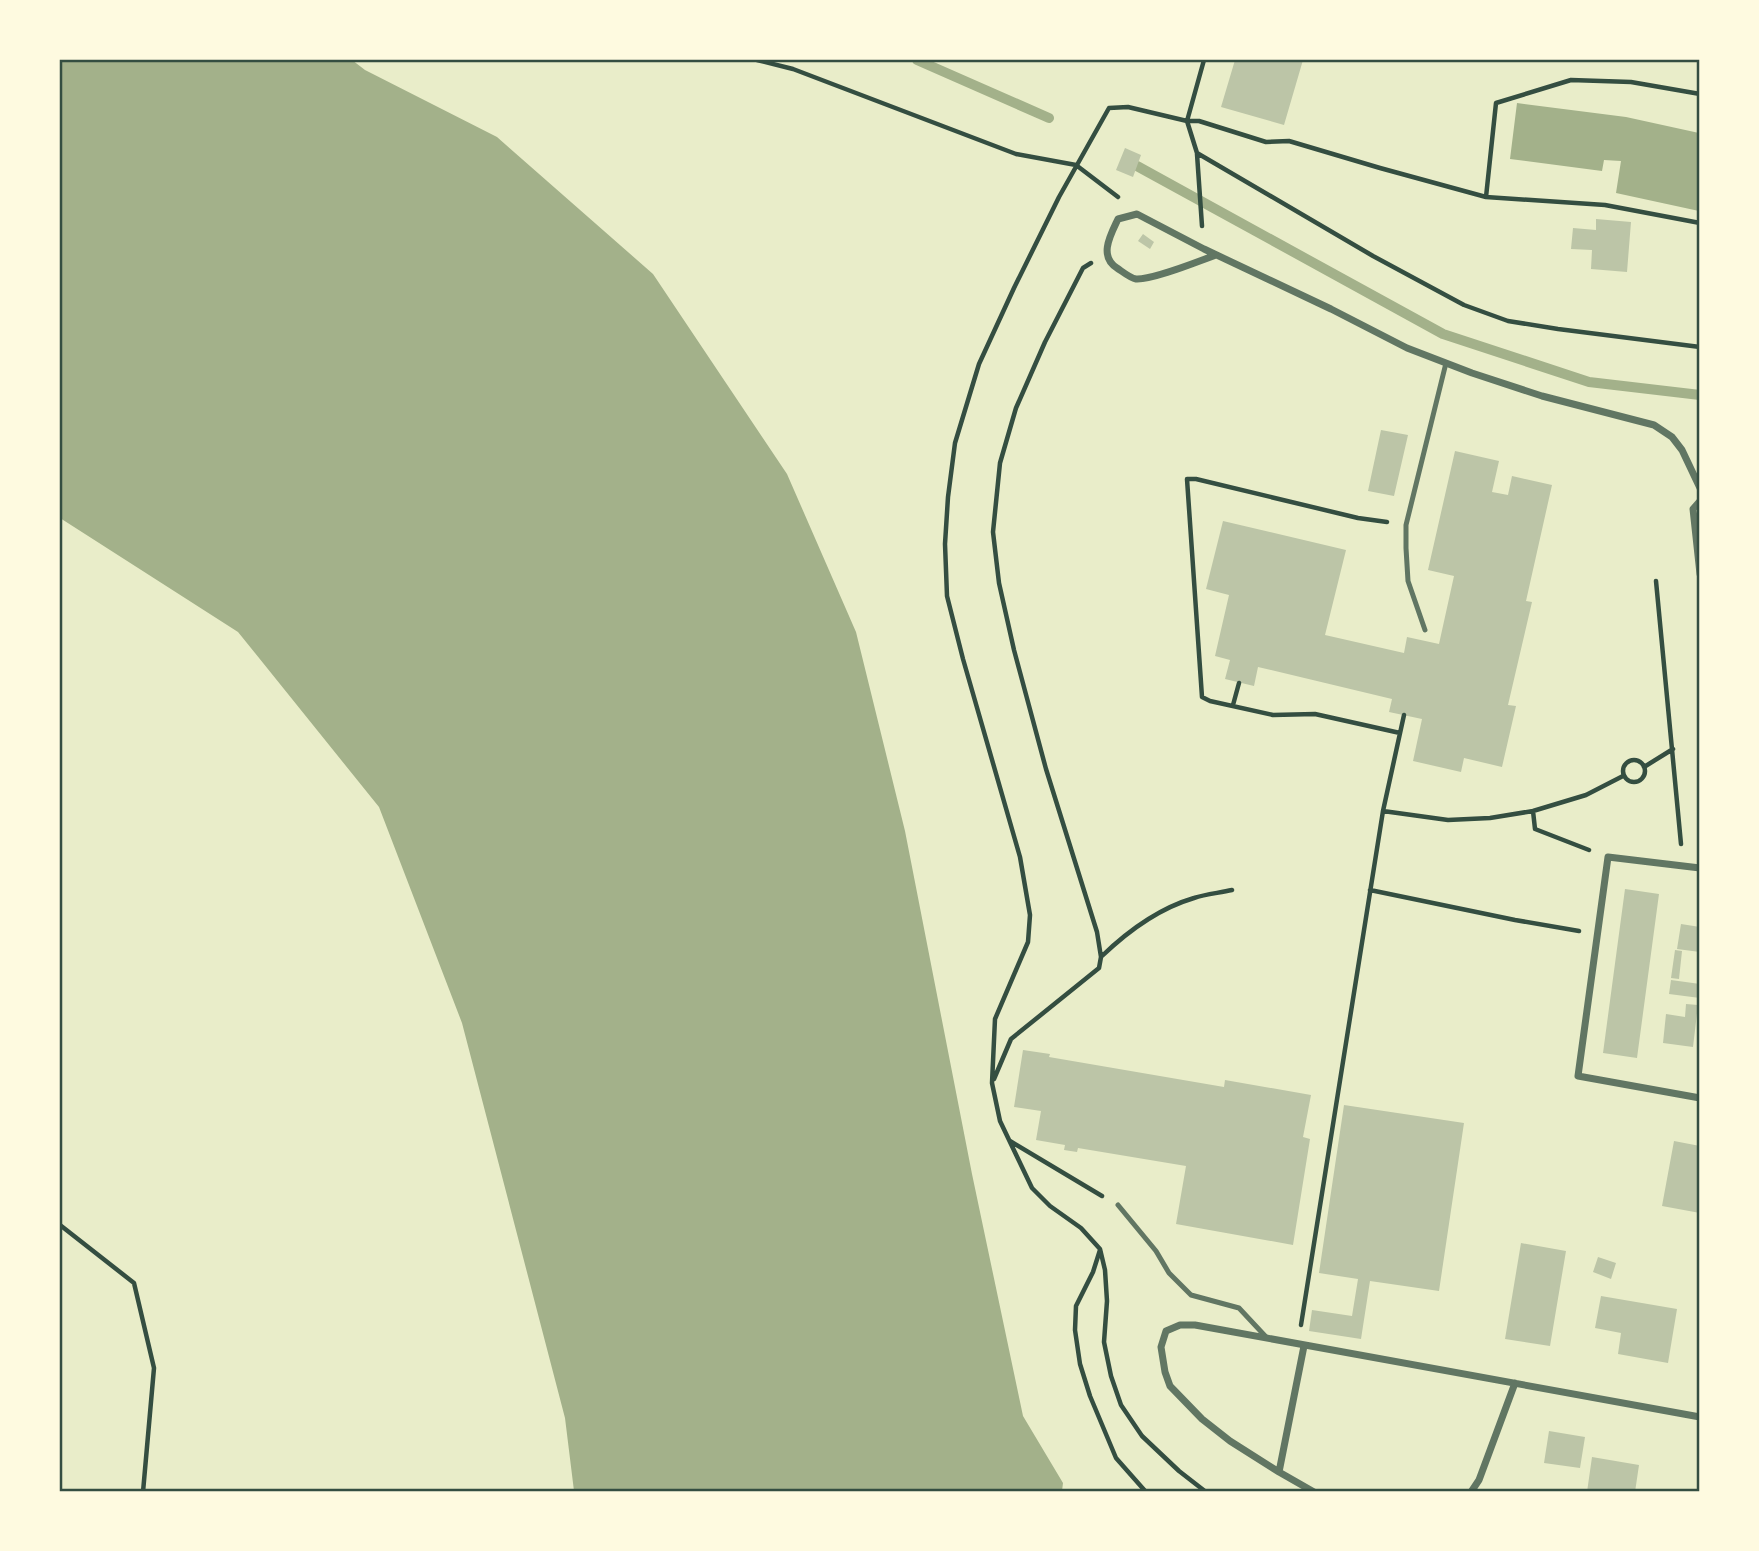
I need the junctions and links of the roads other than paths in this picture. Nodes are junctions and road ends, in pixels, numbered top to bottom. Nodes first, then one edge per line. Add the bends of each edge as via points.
1 (1216, 255) junction
2 (1446, 363) junction
3 (1699, 488) edge
4 (1699, 501) edge
5 (1699, 574) edge
6 (1424, 630) dead end
7 (1699, 868) edge
8 (1699, 1097) edge
9 (1118, 1205) road end
10 (1267, 1338) junction
11 (1301, 1345) junction
12 (1515, 1383) junction
13 (1699, 1418) edge
14 (1279, 1472) junction
15 (1314, 1492) edge
16 (1471, 1492) edge

1 - 1 street via 1137,214 1118,219 1106,253 1112,265 1134,279
1 - 2 street
2 - 3 street via 1542,396 1654,425 1682,450
2 - 6 lane via 1406,525 1408,581
4 - 5 street via 1693,509
7 - 8 street via 1608,857 1578,1076
9 - 10 lane via 1191,1295 1239,1308
10 - 11 street
10 - 14 street via 1180,1325 1167,1331 1161,1347 1170,1386 1184,1401 1230,1441
11 - 12 street
11 - 14 street
12 - 13 street
12 - 16 street
14 - 15 street

